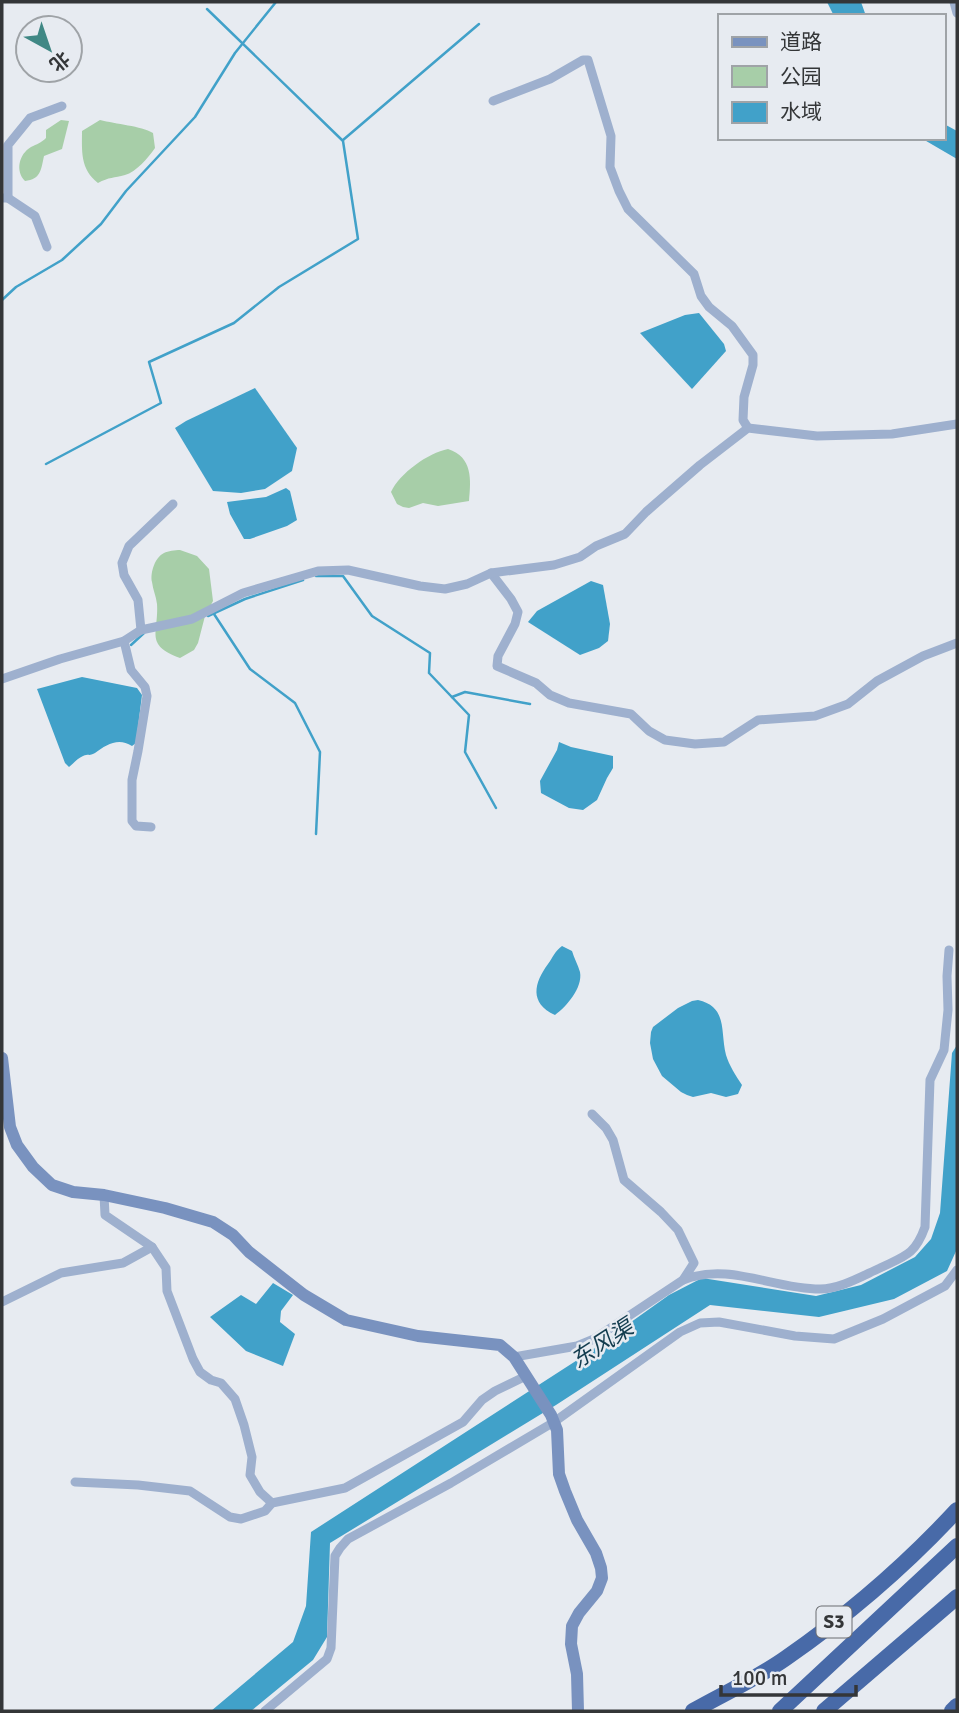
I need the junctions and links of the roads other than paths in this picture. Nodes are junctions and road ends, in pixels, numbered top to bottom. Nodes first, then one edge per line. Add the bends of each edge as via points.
1 (954, 2) edge
2 (957, 13) edge
3 (493, 101) dead end
4 (62, 106) dead end
5 (5, 198) edge
6 (47, 247) dead end
7 (957, 424) edge
8 (748, 428) junction
9 (173, 504) dead end
10 (491, 573) junction
11 (141, 630) junction
12 (124, 641) junction
13 (957, 643) edge
14 (2, 679) edge
15 (151, 827) dead end
16 (949, 950) dead end
17 (2, 1058) edge
18 (4, 1097) edge
19 (592, 1114) dead end
20 (104, 1195) junction
21 (152, 1247) junction
22 (957, 1270) edge
23 (683, 1280) junction
24 (2, 1302) edge
25 (514, 1357) junction
26 (528, 1380) junction
27 (552, 1419) junction
28 (75, 1482) dead end
29 (272, 1503) junction
30 (957, 1510) edge
31 (954, 1549) edge
32 (957, 1597) edge
33 (957, 1706) edge
34 (265, 1711) edge
35 (578, 1711) edge
36 (693, 1711) edge
37 (780, 1711) edge
38 (824, 1711) edge
39 (952, 1711) edge

1 - 2 street
3 - 8 street via 588,60 611,136 610,167 628,209 694,274 709,307 732,326 753,355 744,397 743,420
4 - 5 street via 30,118 8,145
5 - 6 street via 35,216
7 - 8 street via 817,436
8 - 10 street via 625,534 554,565
9 - 11 street via 129,547 121,563 138,600
10 - 11 street via 445,589 348,570 318,571 243,593 192,619
10 - 13 street via 518,612 497,666 569,703 631,714 665,740 724,742 758,720 815,716 848,704 877,681
11 - 12 street
12 - 14 street
12 - 15 street via 131,670 147,696 132,780 132,821 136,826
16 - 23 street via 944,1050 930,1080 925,1227 916,1247 878,1268 821,1289 725,1273
17 - 18 street
18 - 20 street via 17,1145 33,1167 52,1185
19 - 23 street via 613,1140 624,1180 678,1230 694,1263
20 - 21 street via 105,1215
20 - 25 street via 212,1222 304,1295 346,1321 418,1336 500,1345
21 - 24 street via 123,1263 61,1273
21 - 29 street via 166,1268 167,1292 200,1372 221,1383 235,1399 252,1457 250,1475
22 - 27 street via 945,1286 883,1320 834,1339 700,1323
23 - 25 street via 594,1339
25 - 26 street
26 - 27 street
26 - 29 street via 495,1391 463,1422 345,1488
27 - 34 street via 451,1483 348,1539 335,1556 327,1659
27 - 35 street via 557,1430 559,1474 596,1553 602,1578 572,1626
28 - 29 street via 190,1491 230,1517 241,1519 265,1511
30 - 36 highway, S3 via 862,1601 785,1659
31 - 37 highway
32 - 38 highway
33 - 39 highway

